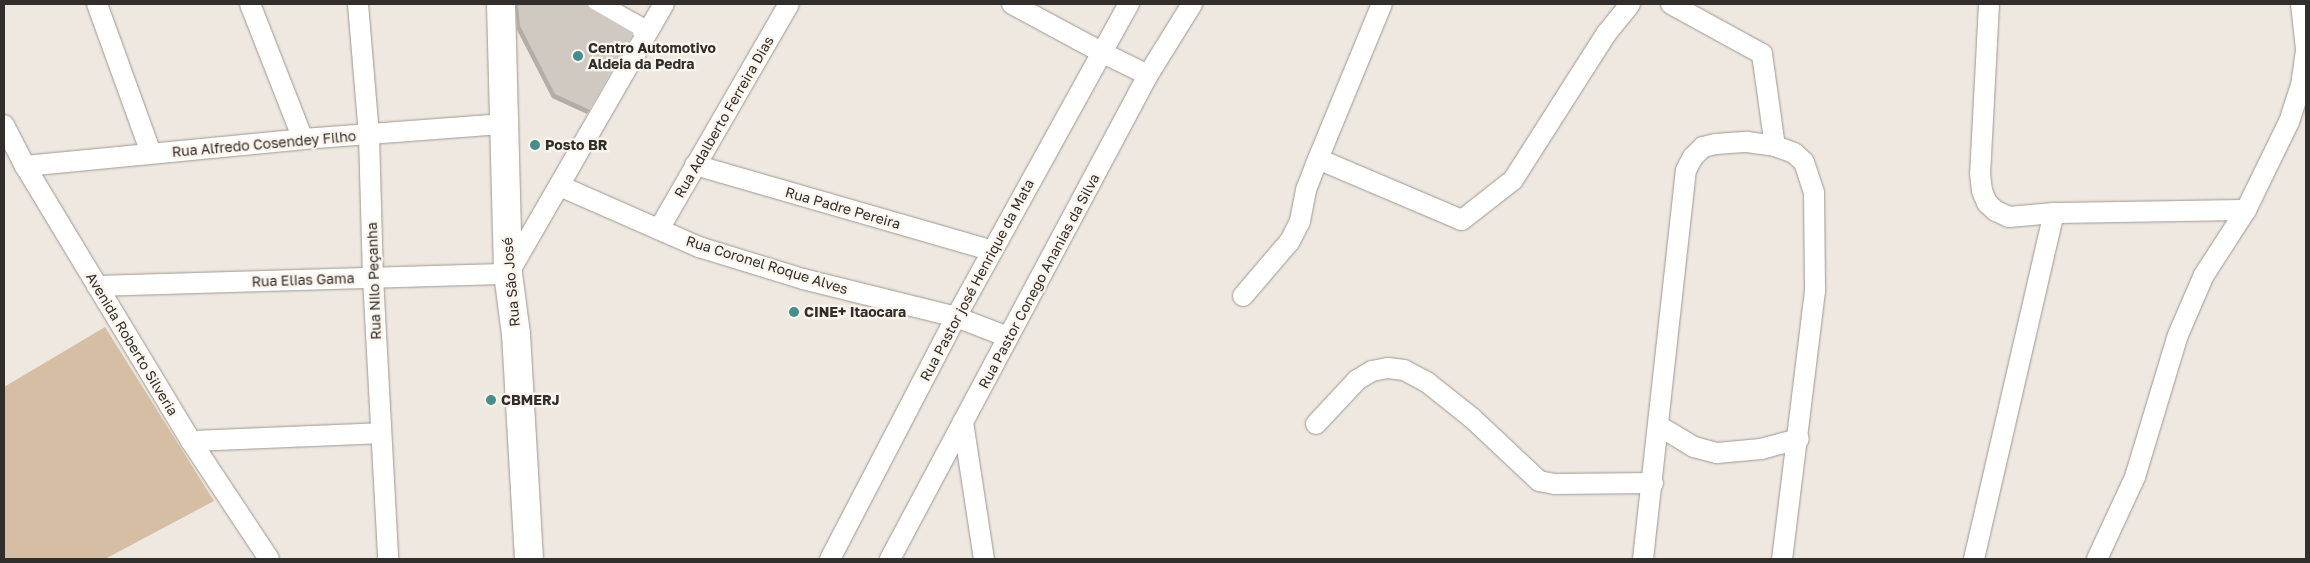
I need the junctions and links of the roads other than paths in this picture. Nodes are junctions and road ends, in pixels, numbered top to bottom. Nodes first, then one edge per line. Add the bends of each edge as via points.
1 (97, 4) edge
2 (250, 4) edge
3 (358, 4) edge
4 (501, 4) edge
5 (598, 4) edge
6 (664, 4) edge
7 (789, 4) edge
8 (1012, 4) edge
9 (1129, 4) edge
10 (1192, 4) edge
11 (1382, 4) edge
12 (1630, 4) edge
13 (1671, 4) edge
14 (1989, 4) edge
15 (2301, 4) edge
16 (647, 31) junction
17 (2306, 49) edge
18 (1101, 52) junction
19 (1148, 75) junction
20 (504, 124) junction
21 (4, 125) edge
22 (369, 135) junction
23 (303, 139) junction
24 (1775, 146) junction
25 (151, 154) junction
26 (1318, 159) junction
27 (695, 165) junction
28 (25, 166) junction
29 (560, 186) junction
30 (2246, 210) junction
31 (2054, 213) junction
32 (659, 229) junction
33 (992, 251) junction
34 (508, 274) junction
35 (373, 278) junction
36 (97, 286) junction
37 (1243, 296) dead end
38 (956, 317) junction
39 (1008, 337) junction
40 (963, 422) junction
41 (1316, 424) dead end
42 (1659, 426) junction
43 (380, 433) junction
44 (1799, 439) junction
45 (191, 441) junction
46 (1653, 483) junction
47 (269, 559) edge
48 (388, 559) edge
49 (529, 559) edge
50 (830, 559) edge
51 (890, 559) edge
52 (984, 559) edge
53 (1643, 559) edge
54 (1782, 559) edge
55 (1974, 559) edge
56 (2097, 559) edge

1 - 25 street
2 - 23 street
3 - 22 street, Rua Nilo Peçanha
4 - 20 main road, Rua São José
5 - 16 street
6 - 16 street
7 - 27 street, Rua Adalberto Ferreira Dias
8 - 18 street
9 - 18 street, Rua Pastor josé Henrique da Mata
10 - 19 street, Rua Pastor Conego Ananias da Silva
11 - 26 street
12 - 26 street via 1606,34 1513,180 1462,220
13 - 24 street via 1762,54
14 - 31 street via 1980,174 1982,191 1987,203 2009,217
15 - 17 street
16 - 29 street
17 - 30 street via 2301,86 2289,122
18 - 19 street
18 - 33 street, Rua Pastor josé Henrique da Mata
19 - 39 street, Rua Pastor Conego Ananias da Silva
20 - 22 street, Rua Alfredo Cosendey Filho
20 - 34 main road, Rua São José
21 - 28 street, Avenida Roberto Silveria
22 - 23 street, Rua Alfredo Cosendey Filho
22 - 35 street, Rua Nilo Peçanha
23 - 25 street, Rua Alfredo Cosendey Filho
24 - 42 street via 1747,142 1703,147 1686,170
24 - 44 street via 1794,153 1804,162 1814,192 1815,291
25 - 28 street, Rua Alfredo Cosendey Filho
26 - 37 street via 1306,190 1300,221 1290,241
27 - 32 street, Rua Adalberto Ferreira Dias
27 - 33 street, Rua Padre Pereira
28 - 36 street, Avenida Roberto Silveria
29 - 32 street, Rua Coronel Roque Alves
29 - 34 street
30 - 31 street
30 - 56 street via 2204,275 2178,334 2135,478
31 - 55 street
32 - 38 street, Rua Coronel Roque Alves via 699,247 803,279
33 - 38 street, Rua Pastor josé Henrique da Mata
34 - 35 street, Rua Elias Gama
34 - 49 main road, Rua São José via 516,334
35 - 36 street, Rua Elias Gama
35 - 43 street, Rua Nilo Peçanha
36 - 45 street, Avenida Roberto Silveria
38 - 39 street, Rua Coronel Roque Alves
38 - 50 street, Rua Pastor josé Henrique da Mata
39 - 40 street, Rua Pastor Conego Ananias da Silva
40 - 51 street, Rua Pastor Conego Ananias da Silva
40 - 52 street
41 - 46 street via 1356,380 1388,368 1404,370 1428,383 1472,418 1539,481 1555,484
42 - 44 street via 1694,447 1717,453 1761,449
42 - 46 street
43 - 45 street
43 - 48 street, Rua Nilo Peçanha
44 - 54 street
45 - 47 street, Avenida Roberto Silveria
46 - 53 street

